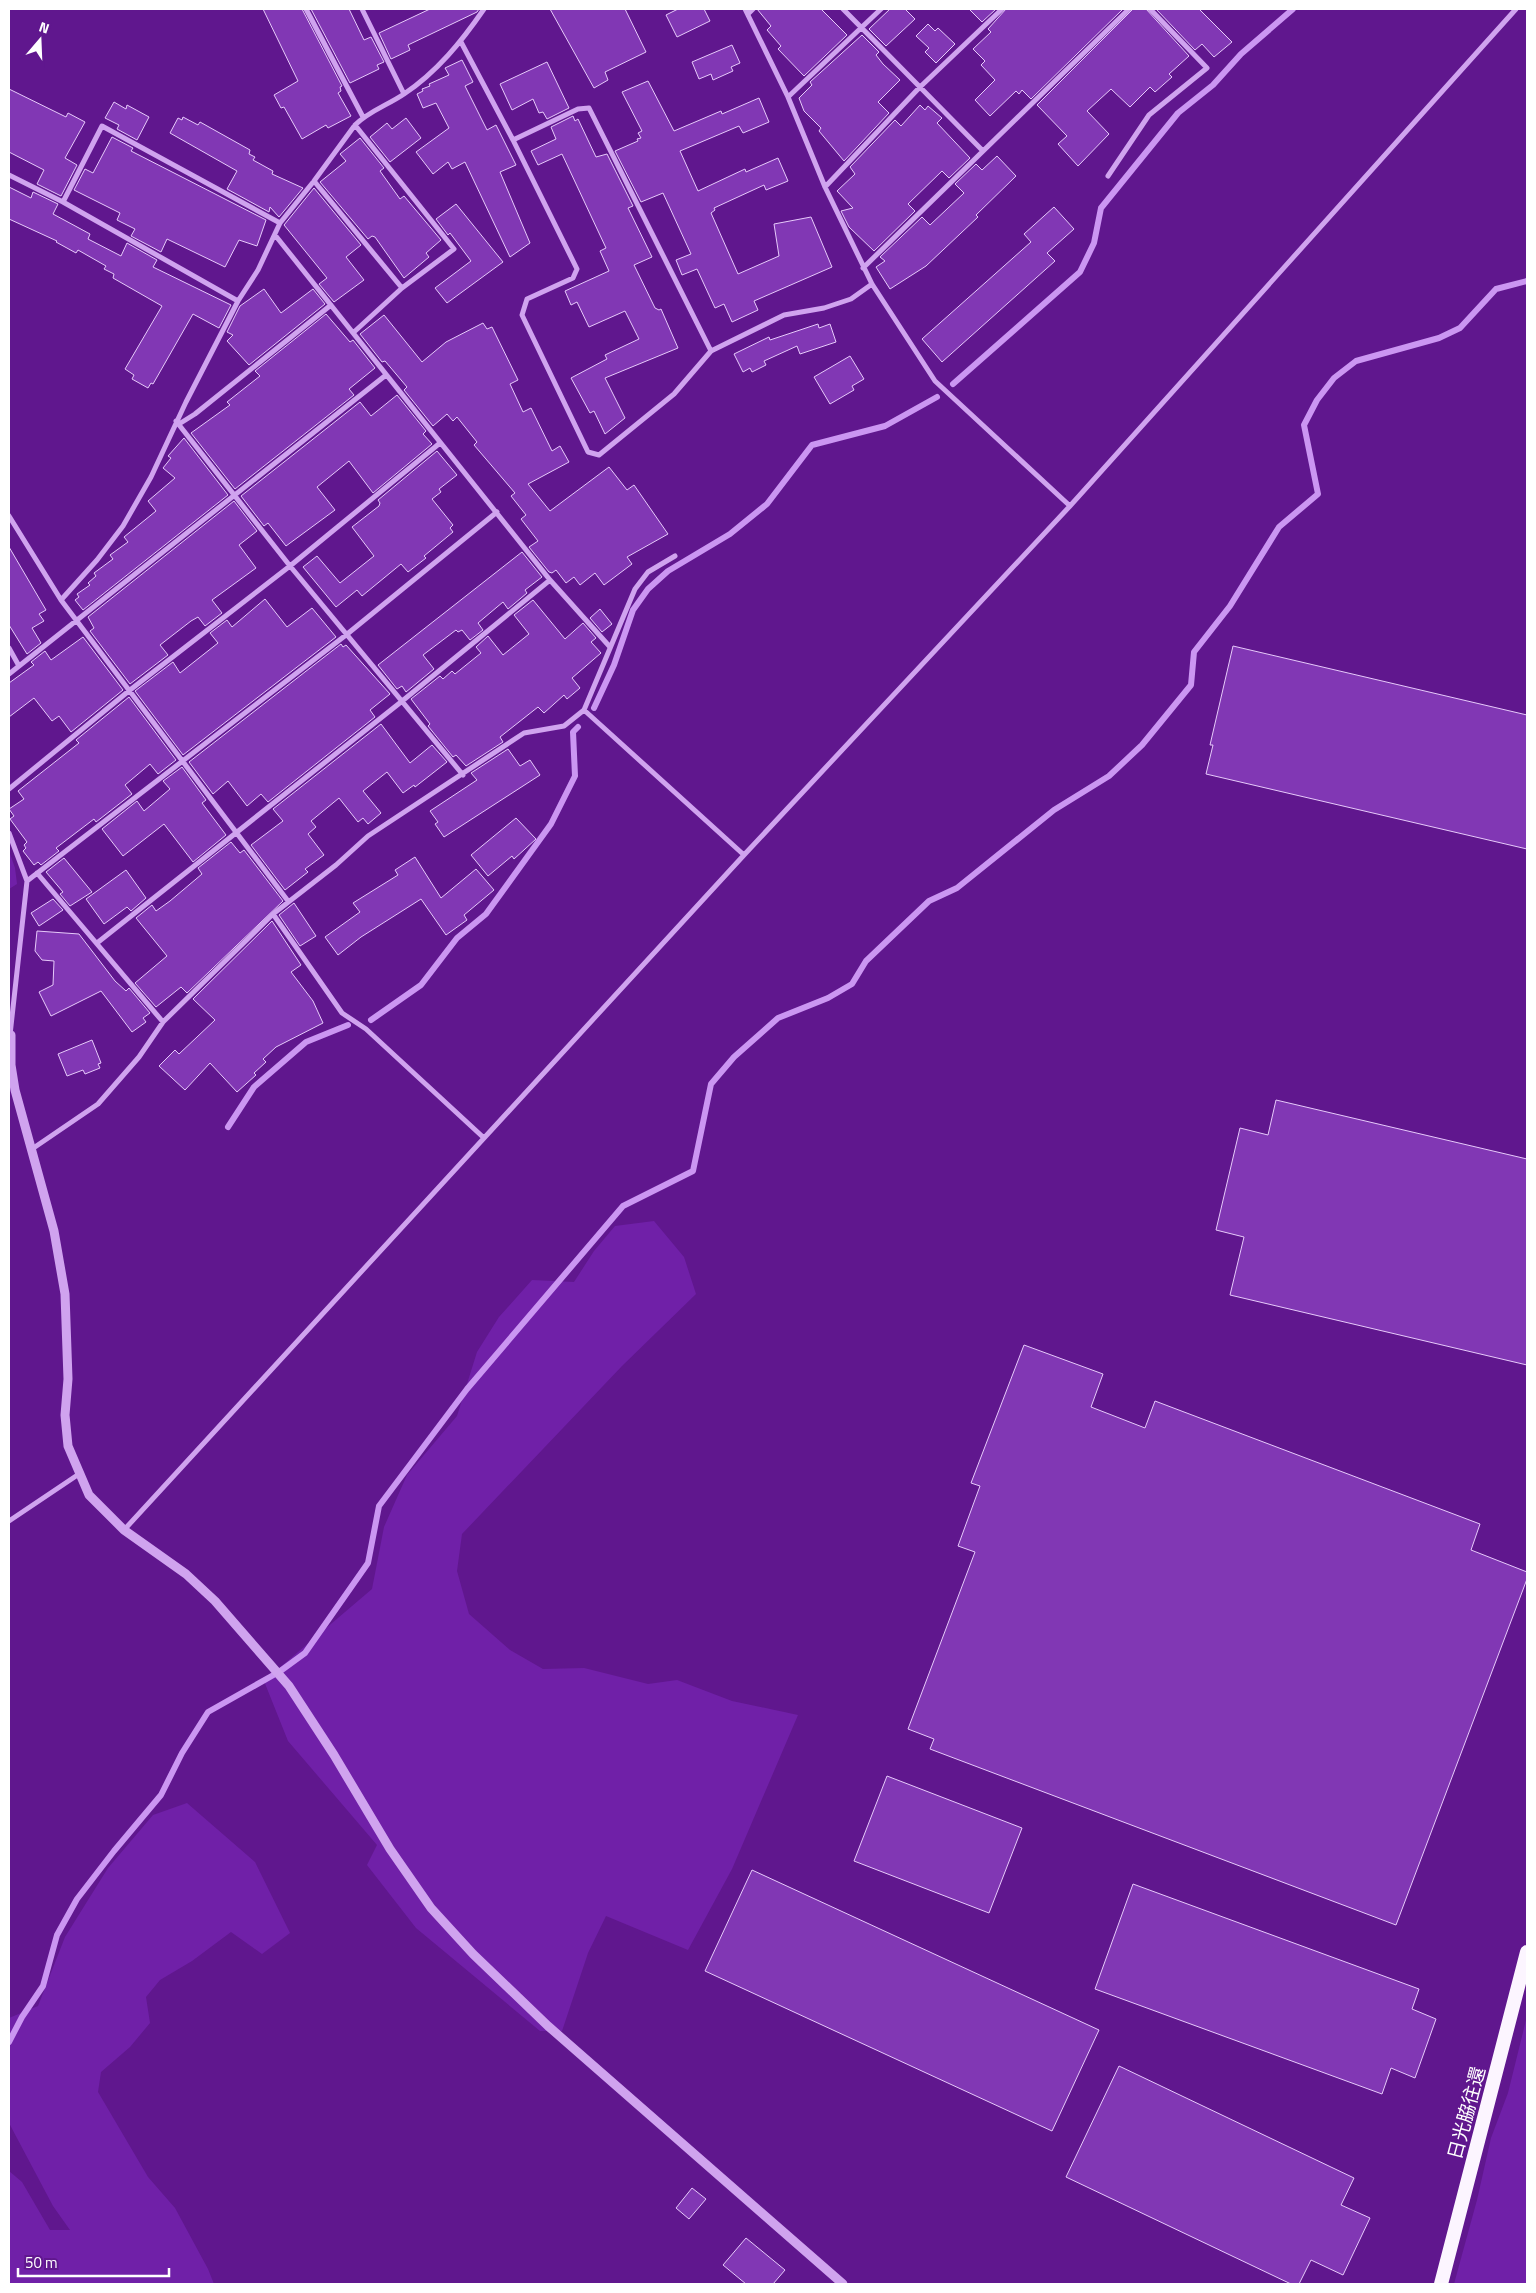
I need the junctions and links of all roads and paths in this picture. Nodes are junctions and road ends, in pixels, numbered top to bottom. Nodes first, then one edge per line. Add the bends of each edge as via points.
1 (306, 9) edge
2 (362, 9) edge
3 (484, 9) edge
4 (745, 9) edge
5 (753, 9) edge
6 (843, 9) edge
7 (880, 9) edge
8 (1002, 9) edge
9 (1129, 9) edge
10 (1150, 9) edge
11 (1516, 9) edge
12 (748, 14) junction
13 (861, 28) junction
14 (461, 42) junction
15 (919, 88) junction
16 (404, 94) junction
17 (788, 98) junction
18 (363, 117) junction
19 (355, 125) junction
20 (513, 140) junction
21 (982, 150) junction
22 (9, 176) edge
23 (1108, 176) dead end
24 (314, 181) junction
25 (825, 187) junction
26 (63, 202) junction
27 (280, 222) junction
28 (275, 235) junction
29 (862, 268) junction
30 (872, 284) junction
31 (402, 288) junction
32 (238, 302) junction
33 (331, 306) junction
34 (354, 332) junction
35 (711, 351) junction
36 (386, 375) junction
37 (178, 422) junction
38 (440, 443) junction
39 (234, 496) junction
40 (1070, 506) junction
41 (497, 512) junction
42 (9, 516) edge
43 (676, 556) dead end
44 (290, 566) junction
45 (550, 580) junction
46 (61, 600) junction
47 (76, 620) junction
48 (346, 635) junction
49 (610, 647) junction
50 (9, 648) edge
51 (19, 666) junction
52 (9, 674) edge
53 (130, 690) junction
54 (401, 702) junction
55 (584, 710) junction
56 (182, 760) junction
57 (463, 775) junction
58 (9, 789) edge
59 (9, 833) edge
60 (237, 833) junction
61 (744, 855) junction
62 (37, 873) junction
63 (27, 881) junction
64 (288, 901) junction
65 (273, 914) junction
66 (97, 943) junction
67 (163, 1022) junction
68 (10, 1035) edge
69 (484, 1138) junction
70 (32, 1149) junction
71 (79, 1474) junction
72 (9, 1521) edge
73 (124, 1530) junction
74 (1527, 1952) edge
75 (843, 2284) edge
76 (1441, 2284) edge

1 - 18 street
2 - 16 street
3 - 14 street
4 - 12 street
5 - 12 street
6 - 13 street
7 - 13 street
8 - 15 street
9 - 21 street
10 - 23 street via 1207,68 1149,115
11 - 40 street
12 - 17 street
13 - 15 street
13 - 17 street
14 - 16 street
14 - 20 street
15 - 21 street
15 - 25 street
16 - 18 street
17 - 25 street
18 - 19 street
19 - 24 street
19 - 31 street via 454,249
20 - 35 street via 578,108 588,108
20 - 35 street via 577,269 573,278 528,299 522,315 588,452 599,455 674,394
21 - 29 street
22 - 26 street
24 - 27 street
24 - 31 street
25 - 29 street
26 - 27 street via 102,126
26 - 32 street
27 - 28 street
28 - 32 street
28 - 33 street
29 - 30 street
30 - 35 street via 851,299 784,315
30 - 40 street via 936,381
31 - 34 street
32 - 37 street
33 - 34 street
33 - 37 street
34 - 36 street
36 - 38 street
36 - 39 street
37 - 39 street
37 - 46 street via 124,526
38 - 41 street
38 - 44 street
39 - 44 street
39 - 47 street
40 - 61 street
41 - 45 street
41 - 48 street
42 - 46 street
43 - 49 street via 648,572 635,590
44 - 48 street
44 - 53 street
45 - 49 street
45 - 54 street
46 - 47 street
47 - 51 street
47 - 53 street
48 - 54 street
48 - 56 street
49 - 55 street
50 - 51 street
51 - 52 street
53 - 56 street
53 - 58 street
54 - 57 street
54 - 60 street
55 - 57 street via 564,726 524,733
55 - 61 street
56 - 60 street
56 - 62 street
57 - 64 street via 368,836
59 - 63 street
60 - 64 street
60 - 66 street
61 - 69 street
62 - 63 street
62 - 66 street
63 - 68 street
64 - 65 street
65 - 67 street
65 - 69 street via 342,1013 366,1029
66 - 67 street
67 - 70 street via 139,1057 98,1104
68 - 70 street via 15,1090
69 - 73 street
70 - 71 street via 54,1230 65,1294 68,1379 65,1415 68,1446
71 - 72 street
71 - 73 street via 89,1495
73 - 75 street via 186,1574 215,1601 290,1686 390,1849 431,1908 473,1954 548,2026
74 - 76 highway, 日光脇往還

